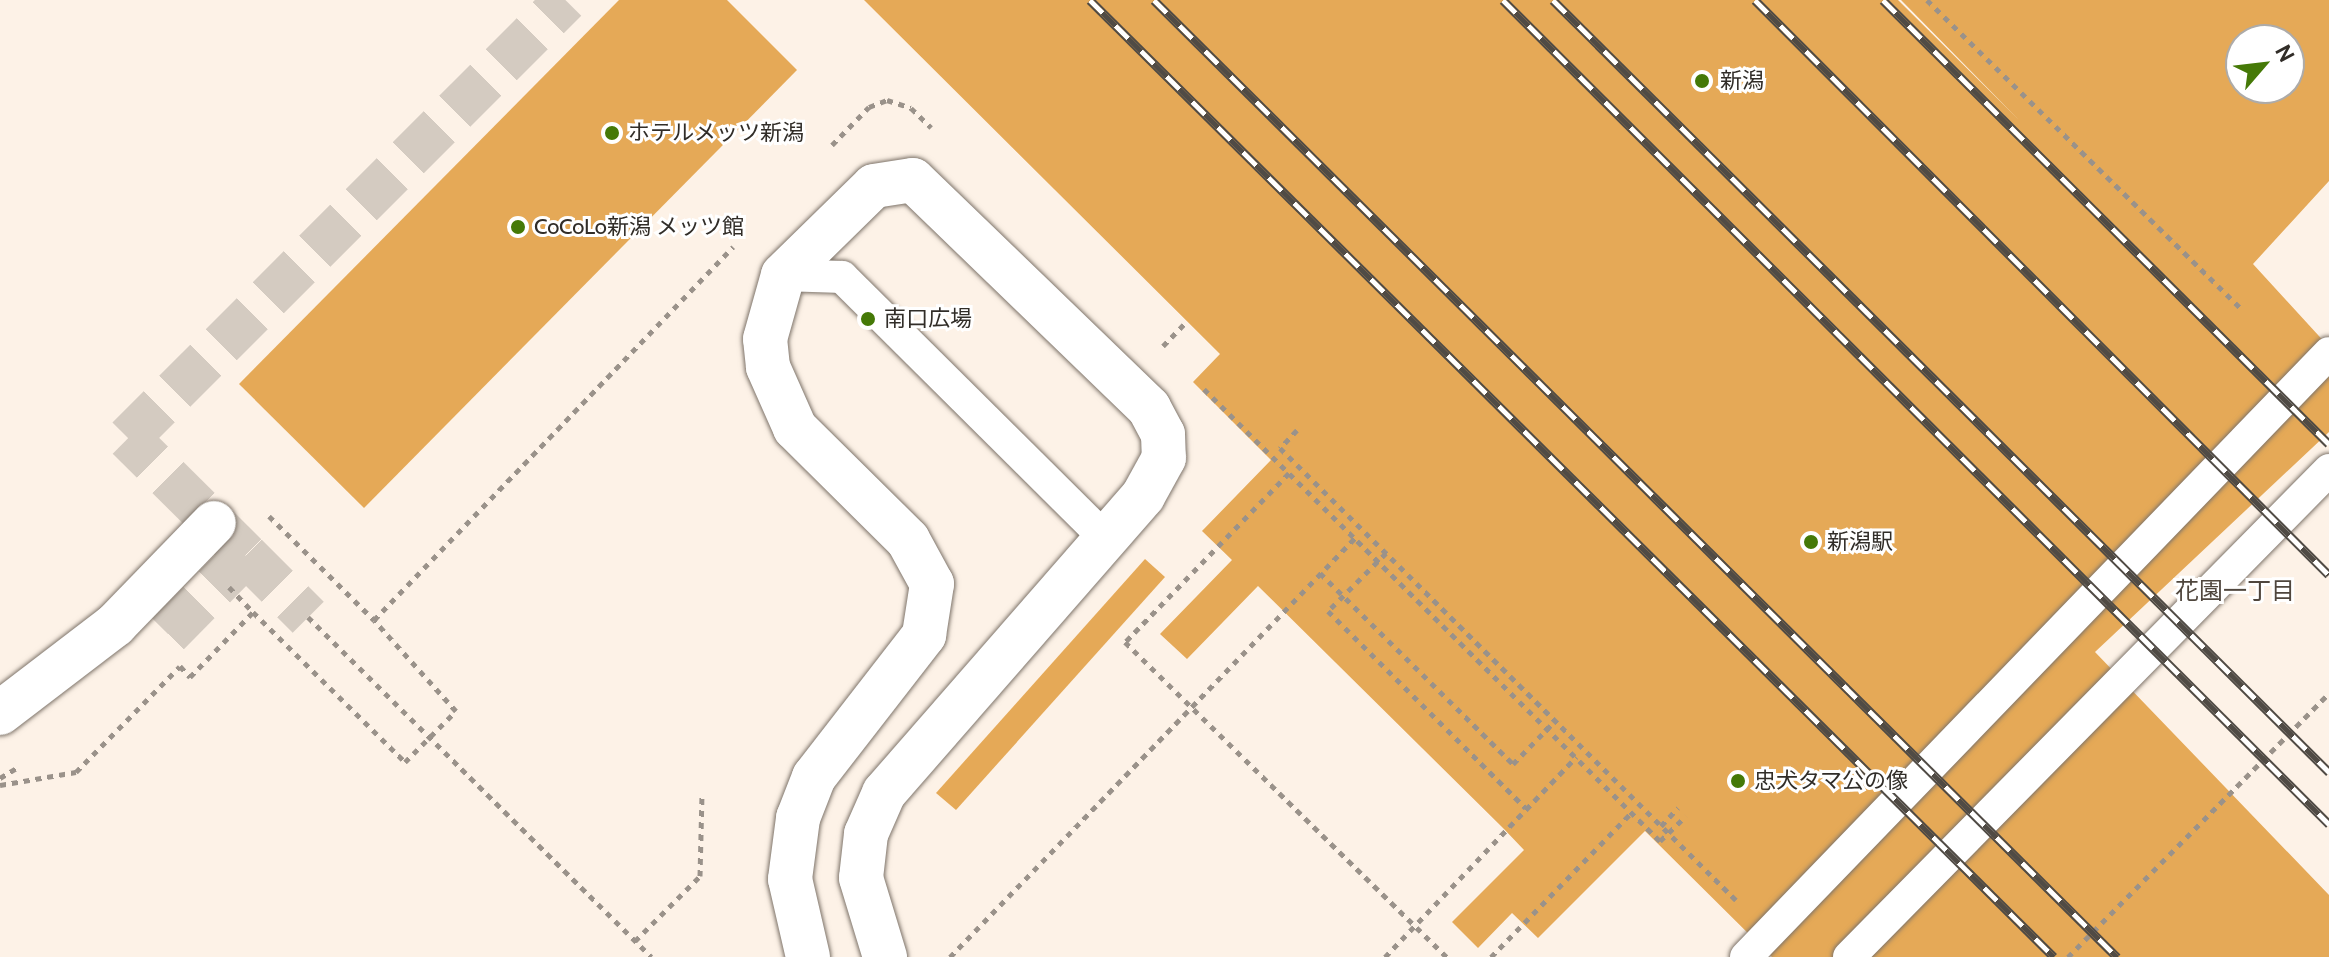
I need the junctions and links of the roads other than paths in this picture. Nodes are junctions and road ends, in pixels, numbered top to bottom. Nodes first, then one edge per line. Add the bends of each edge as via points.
1 (783, 275) junction
2 (2329, 353) edge
3 (2329, 470) edge
4 (214, 523) dead end
5 (1105, 538) junction
6 (0, 713) edge
7 (808, 957) edge
8 (885, 957) edge
9 (1746, 957) edge
10 (1849, 957) edge

1 - 5 lane via 842,277
1 - 5 street via 874,186 913,180 930,192 1149,408 1163,434 1159,474
1 - 7 street via 765,339 779,397 795,428 908,540 933,597 924,635 814,777 798,818 790,879
2 - 9 lane
3 - 10 lane
4 - 6 street via 115,625
5 - 8 street via 884,793 866,834 861,878

